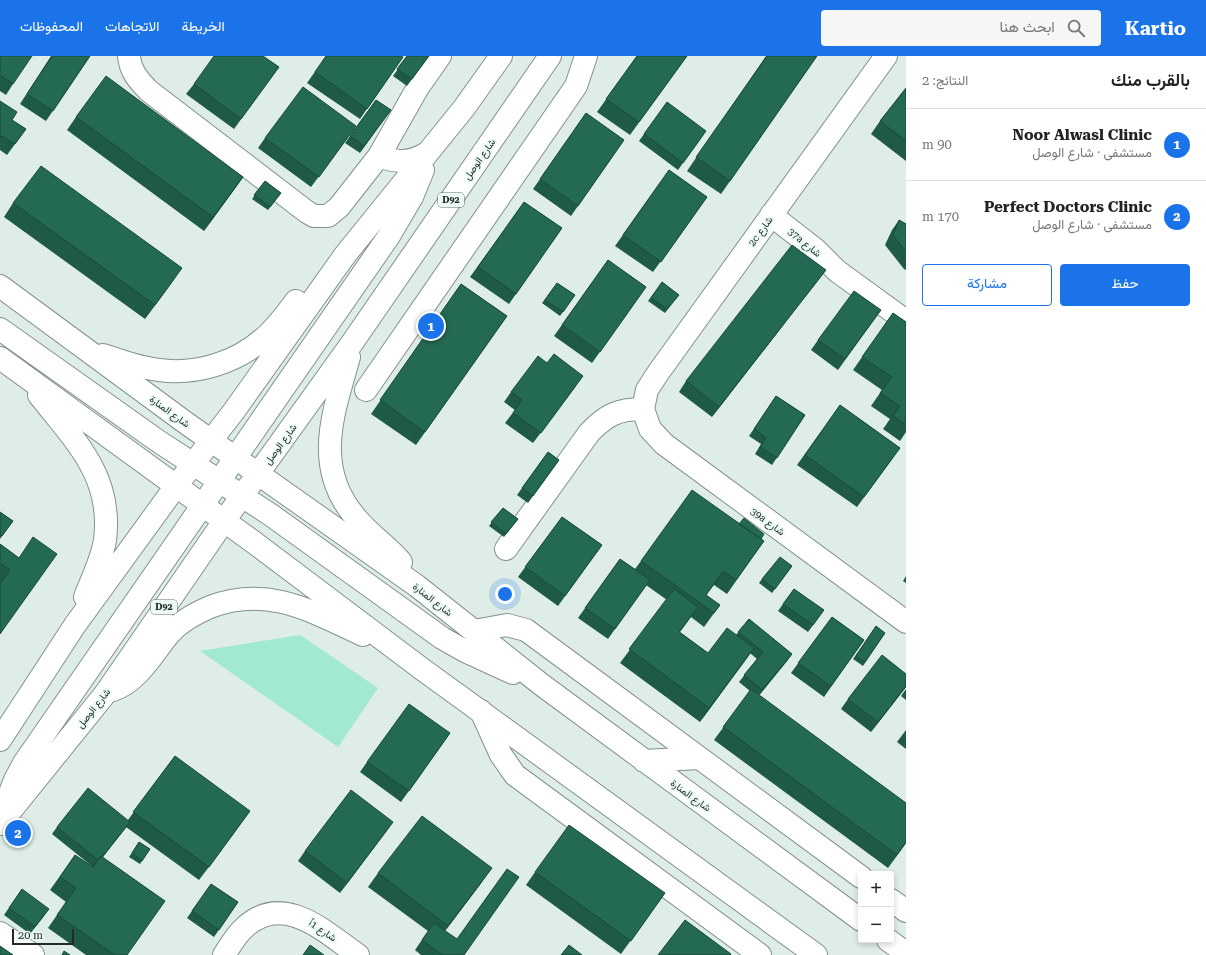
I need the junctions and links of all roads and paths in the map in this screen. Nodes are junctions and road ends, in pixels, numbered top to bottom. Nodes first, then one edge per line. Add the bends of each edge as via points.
1 (129, 56) edge
2 (440, 56) edge
3 (501, 56) edge
4 (550, 56) edge
5 (586, 56) edge
6 (886, 56) edge
7 (427, 153) junction
8 (379, 156) junction
9 (767, 221) junction
10 (330, 278) junction
11 (0, 286) edge
12 (906, 321) edge
13 (0, 329) edge
14 (352, 343) junction
15 (87, 350) junction
16 (0, 358) edge
17 (25, 376) junction
18 (366, 390) dead end
19 (643, 409) junction
20 (186, 423) junction
21 (253, 433) junction
22 (210, 440) junction
23 (169, 447) junction
24 (276, 449) junction
25 (237, 458) junction
26 (193, 463) junction
27 (258, 474) junction
28 (220, 482) junction
29 (176, 486) junction
30 (242, 496) junction
31 (203, 506) junction
32 (156, 515) junction
33 (271, 515) junction
34 (224, 521) junction
35 (184, 534) junction
36 (252, 541) junction
37 (506, 549) dead end
38 (417, 586) junction
39 (906, 622) edge
40 (75, 625) junction
41 (474, 631) junction
42 (400, 652) junction
43 (542, 685) junction
44 (105, 694) junction
45 (481, 712) junction
46 (0, 740) edge
47 (699, 758) junction
48 (644, 761) junction
49 (0, 818) edge
50 (0, 824) edge
51 (858, 876) edge
52 (894, 902) edge
53 (906, 911) edge
54 (858, 918) edge
55 (0, 933) edge
56 (892, 943) edge
57 (0, 951) edge
58 (906, 953) edge
59 (6, 955) edge
60 (33, 955) edge
61 (224, 955) edge
62 (358, 955) edge
63 (760, 955) edge
64 (816, 955) edge

1 - 8 main road via 134,73 149,91 314,216 328,216 334,213
2 - 8 main road via 417,89
3 - 7 main road via 464,108
4 - 14 main road, شارع الوصل / D92
5 - 18 main road via 576,86
6 - 9 main road, 2c شارع
7 - 8 main road via 409,161 388,160
7 - 10 main road via 345,255
7 - 21 main road via 421,176 401,217
9 - 12 main road, 37a شارع via 816,250 837,271
9 - 19 main road, 2c شارع via 658,373 647,390
10 - 15 main road via 300,296 264,338 242,353 212,366 176,371 160,370
10 - 22 main road via 234,411
11 - 15 main road, شارع المنارة
13 - 23 main road
14 - 24 main road, شارع الوصل / D92
14 - 38 main road via 330,432 333,476 350,511 394,554
15 - 20 main road, شارع المنارة
16 - 17 main road
17 - 29 main road
17 - 40 main road via 91,462 103,492 105,541
19 - 37 main road via 627,409 612,413 599,422
19 - 39 main road, 39a شارع via 650,429 664,444
20 - 22 main road, شارع المنارة
20 - 23 main road via 195,439 194,449 185,453
21 - 24 main road via 253,442 257,450 266,452
21 - 25 main road
22 - 25 main road, شارع المنارة
22 - 26 main road
23 - 26 main road
24 - 27 main road, شارع الوصل / D92
25 - 27 main road, شارع المنارة
25 - 28 main road
26 - 28 main road
26 - 29 main road
27 - 30 main road, شارع الوصل / D92
27 - 38 main road, شارع المنارة
28 - 30 main road
28 - 31 main road
29 - 31 main road
29 - 32 main road
30 - 33 main road
30 - 34 main road, شارع الوصل / D92
31 - 34 main road
31 - 35 main road
32 - 35 main road via 164,512 179,518
32 - 40 main road
33 - 36 main road via 255,513 246,519 245,530
33 - 43 main road via 442,638 464,651
34 - 36 main road
34 - 44 main road, شارع الوصل / D92
35 - 49 main road via 24,763
36 - 42 main road
38 - 41 main road, شارع المنارة
40 - 46 main road
41 - 43 main road, شارع المنارة
41 - 47 main road via 507,625 526,630
42 - 44 main road via 293,603 242,598 222,602 187,619 171,632 130,683
42 - 45 main road
43 - 48 main road, شارع المنارة
44 - 50 main road, شارع الوصل / D92
45 - 63 main road via 501,755 515,775
45 - 64 main road
47 - 48 main road
47 - 51 main road
48 - 54 main road, شارع المنارة
52 - 53 main road
55 - 60 main road
56 - 58 main road
57 - 59 main road
61 - 62 main road, شارع 1أ via 244,928 253,921 284,913 310,921

